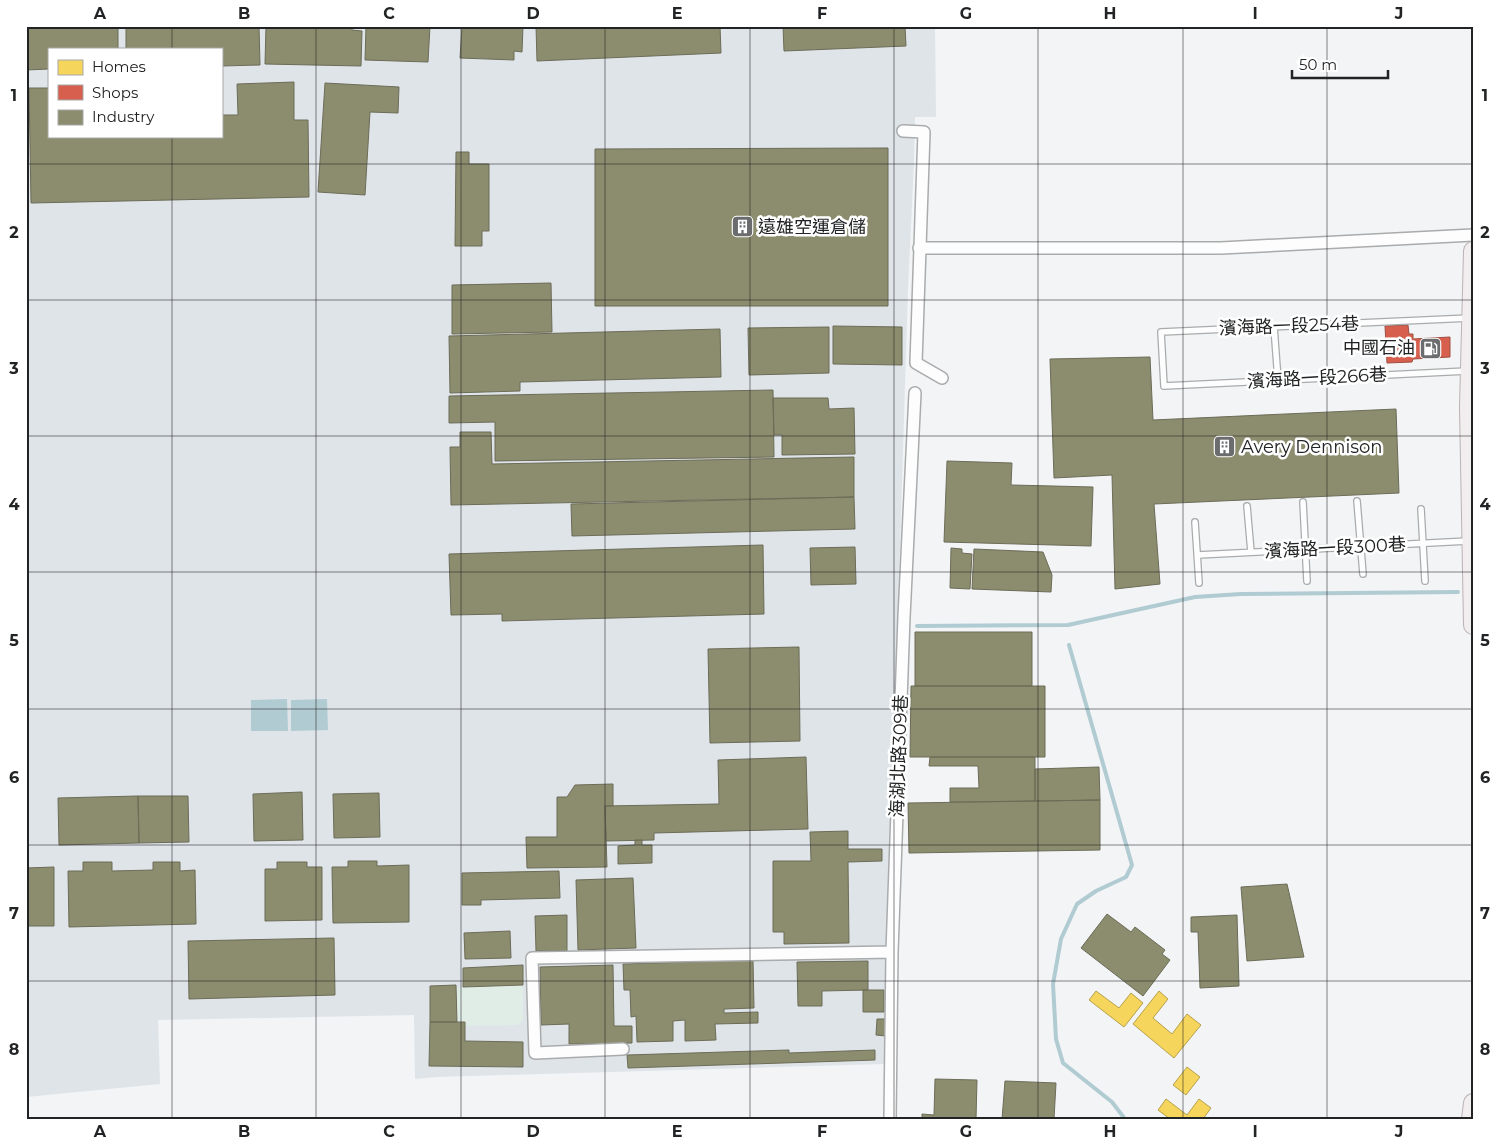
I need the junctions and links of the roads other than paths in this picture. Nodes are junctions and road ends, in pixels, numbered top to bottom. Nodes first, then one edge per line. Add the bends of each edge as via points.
1 (903, 131) dead end
2 (1473, 235) edge
3 (919, 248) junction
4 (1473, 251) edge
5 (1470, 318) junction
6 (1274, 327) junction
7 (1469, 371) junction
8 (942, 378) dead end
9 (1278, 380) junction
10 (1164, 386) joint
11 (915, 393) dead end
12 (1471, 466) edge
13 (1357, 501) dead end
14 (1303, 502) dead end
15 (1247, 506) dead end
16 (1421, 509) dead end
17 (1195, 522) dead end
18 (1472, 541) edge
19 (1423, 543) junction
20 (1360, 547) junction
21 (1305, 550) junction
22 (1251, 552) junction
23 (1198, 555) junction
24 (1363, 574) dead end
25 (1307, 581) dead end
26 (1425, 581) dead end
27 (1200, 583) dead end
28 (1473, 625) edge
29 (892, 952) junction
30 (623, 1049) dead end
31 (1473, 1103) edge
32 (890, 1119) edge
33 (1471, 1119) edge

1 - 3 street via 924,132
2 - 3 street via 1221,248
3 - 8 street via 916,363
4 - 5 main road
5 - 6 lane, 濱海路一段254巷
5 - 7 main road
6 - 9 lane
6 - 10 lane, 濱海路一段254巷 via 1161,332
7 - 9 lane, 濱海路一段266巷
7 - 12 main road
9 - 10 lane, 濱海路一段266巷
11 - 29 street, 海湖北路309巷
12 - 18 main road
13 - 20 lane
14 - 21 lane
15 - 22 lane
16 - 19 lane
17 - 23 lane
18 - 19 lane, 濱海路一段300巷
18 - 28 main road
19 - 20 lane, 濱海路一段300巷
19 - 26 lane
20 - 21 lane, 濱海路一段300巷
20 - 24 lane
21 - 22 lane, 濱海路一段300巷
21 - 25 lane
22 - 23 lane, 濱海路一段300巷
23 - 27 lane
29 - 30 street via 532,958 535,1053
29 - 32 street, 海湖北路309巷
31 - 33 main road

